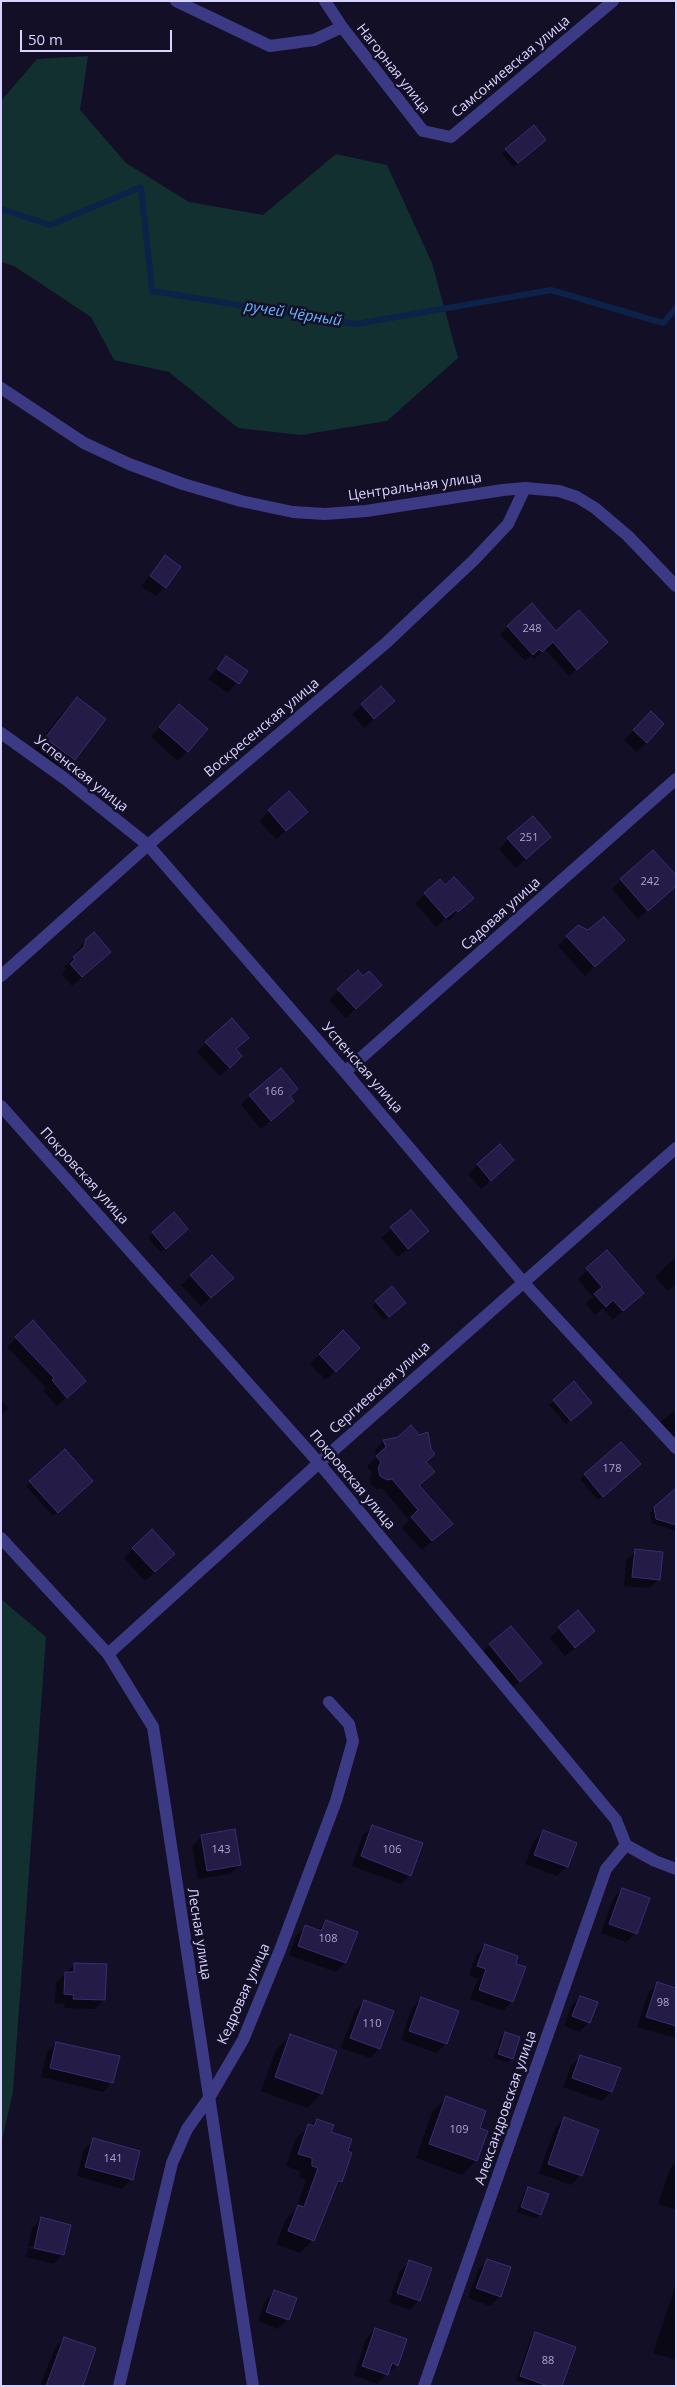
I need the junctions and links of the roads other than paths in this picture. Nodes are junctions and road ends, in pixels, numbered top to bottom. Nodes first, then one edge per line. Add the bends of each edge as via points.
1 (176, 1) edge
2 (324, 1) edge
3 (613, 1) edge
4 (342, 27) junction
5 (451, 137) joint
6 (1, 388) edge
7 (525, 488) junction
8 (676, 586) edge
9 (1, 732) edge
10 (676, 779) edge
11 (148, 845) junction
12 (1, 976) edge
13 (345, 1072) junction
14 (1, 1106) edge
15 (676, 1148) edge
16 (523, 1282) junction
17 (676, 1448) edge
18 (319, 1463) junction
19 (1, 1538) edge
20 (108, 1654) junction
21 (329, 1702) dead end
22 (626, 1845) junction
23 (676, 1869) edge
24 (209, 2098) junction
25 (426, 2385) edge
26 (120, 2386) edge
27 (253, 2386) edge

1 - 4 street via 270,46 314,40
2 - 4 street, Нагорная улица
3 - 5 street, Самсониевская улица
4 - 5 street, Нагорная улица via 423,131
6 - 7 street, Центральная улица via 84,442 129,464 183,484 293,512 366,511
7 - 8 street, Центральная улица via 559,491 595,508 628,536
7 - 11 street, Воскресенская улица via 508,524 474,560 386,643
9 - 11 street, Успенская улица
10 - 13 street, Садовая улица
11 - 12 street, Воскресенская улица
11 - 13 street, Успенская улица
13 - 16 street, Успенская улица
14 - 18 street, Покровская улица
15 - 16 street, Сергиевская улица
16 - 17 street, Успенская улица
16 - 18 street, Сергиевская улица
18 - 20 street, Сергиевская улица
18 - 22 street, Покровская улица via 616,1820
19 - 20 street, Лесная улица
20 - 24 street, Лесная улица via 153,1727
21 - 24 street, Кедровая улица via 349,1724 353,1741 336,1800 243,2040
22 - 23 street
22 - 25 street, Александровская улица via 606,1868
24 - 26 street, Кедровая улица via 186,2130 172,2163
24 - 27 street, Лесная улица

